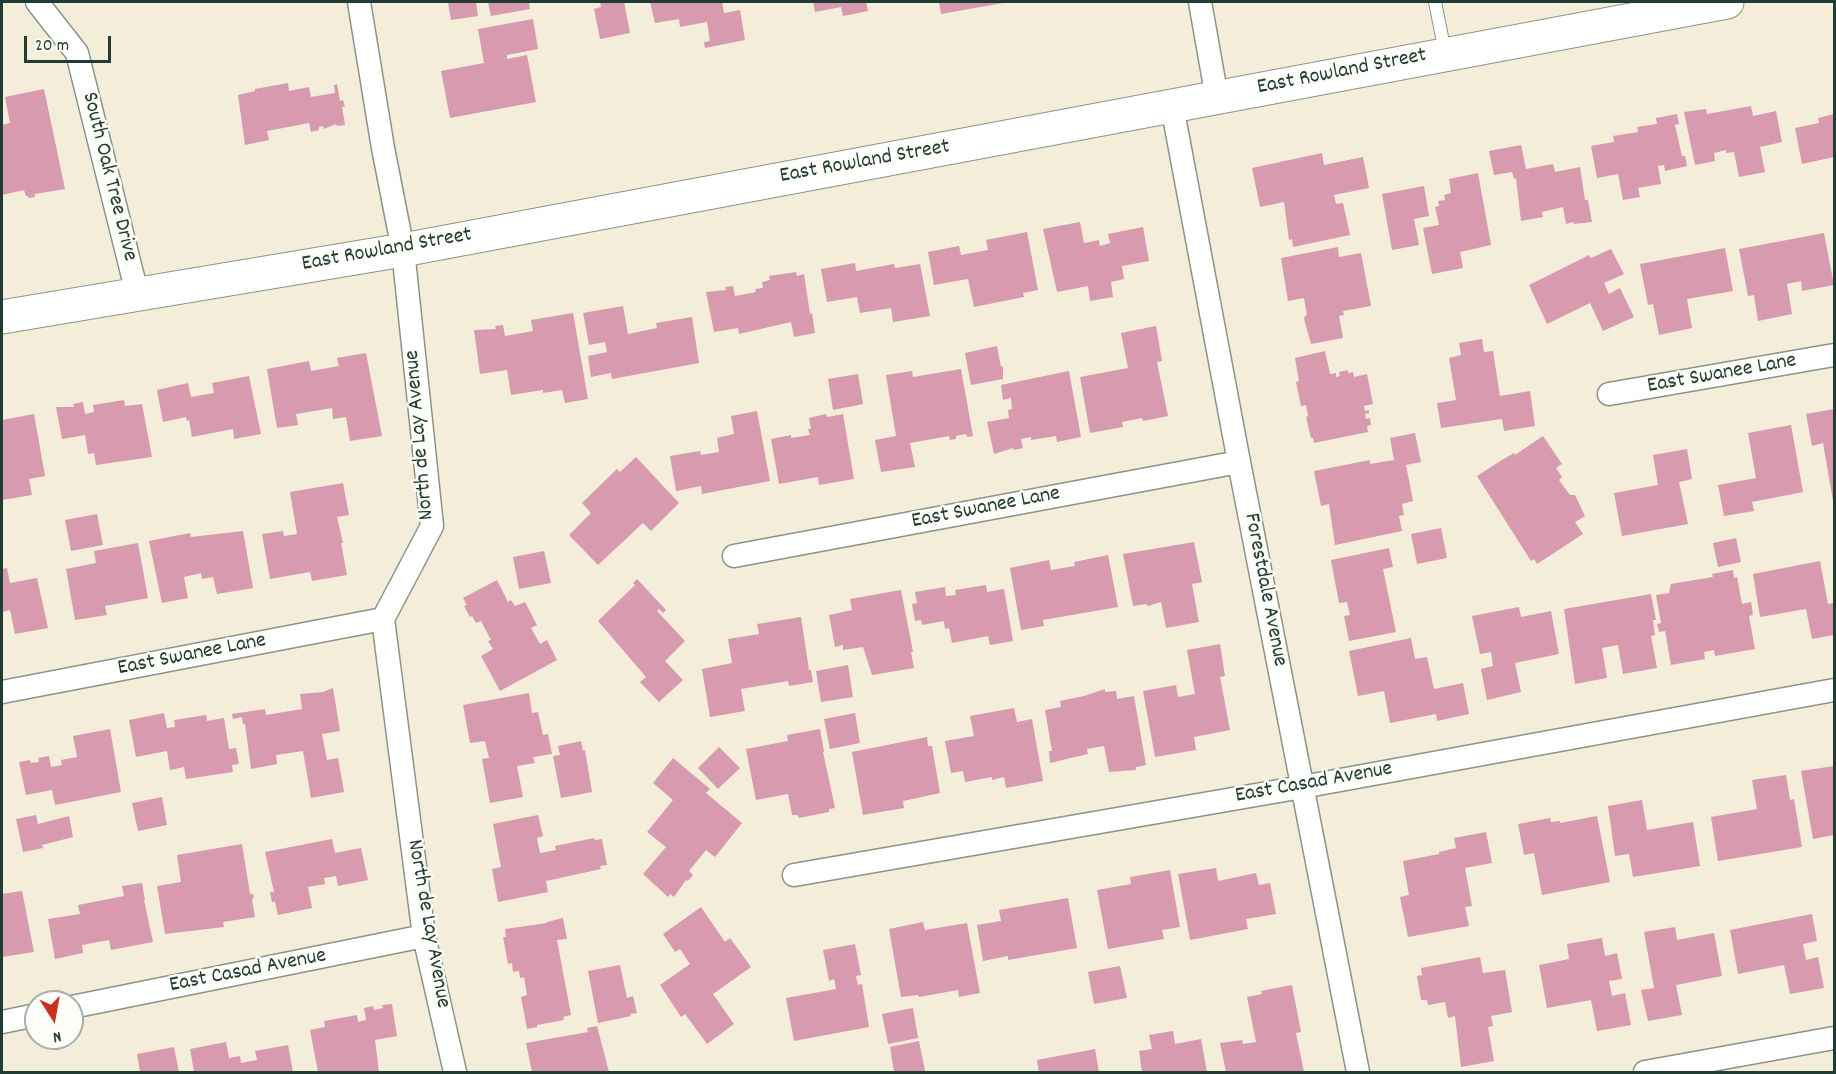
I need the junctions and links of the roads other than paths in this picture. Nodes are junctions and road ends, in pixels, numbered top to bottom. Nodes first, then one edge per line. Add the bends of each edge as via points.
1 (37, 2) edge
2 (359, 2) edge
3 (1200, 2) edge
4 (1435, 2) edge
5 (1727, 2) edge
6 (1445, 53) junction
7 (1217, 98) junction
8 (1172, 106) junction
9 (403, 249) junction
10 (137, 293) junction
11 (2, 317) edge
12 (1834, 355) edge
13 (1609, 394) dead end
14 (1239, 462) junction
15 (734, 556) dead end
16 (383, 619) junction
17 (1834, 690) edge
18 (2, 692) edge
19 (1302, 787) junction
20 (794, 875) dead end
21 (424, 936) junction
22 (84, 1005) edge
23 (24, 1017) edge
24 (2, 1022) edge
25 (1834, 1038) edge
26 (455, 1072) edge
27 (1358, 1072) edge
28 (1645, 1072) edge

1 - 10 street, South Oak Tree Drive via 76,53
2 - 9 street, North de Lay Avenue
3 - 7 street
4 - 6 lane
5 - 6 main road, East Rowland Street
6 - 7 main road, East Rowland Street
7 - 8 main road, East Rowland Street
8 - 9 main road, East Rowland Street
8 - 14 street, Forestdale Avenue
9 - 10 main road, East Rowland Street
9 - 16 street, North de Lay Avenue via 432,526
10 - 11 main road, East Rowland Street
12 - 13 street, East Swanee Lane
14 - 15 street, East Swanee Lane
14 - 19 street, Forestdale Avenue
16 - 18 street, East Swanee Lane
16 - 21 street, North de Lay Avenue
17 - 19 street, East Casad Avenue
19 - 20 street, East Casad Avenue
19 - 27 street, Forestdale Avenue
21 - 22 street, East Casad Avenue
21 - 26 street, North de Lay Avenue
23 - 24 street
25 - 28 street

